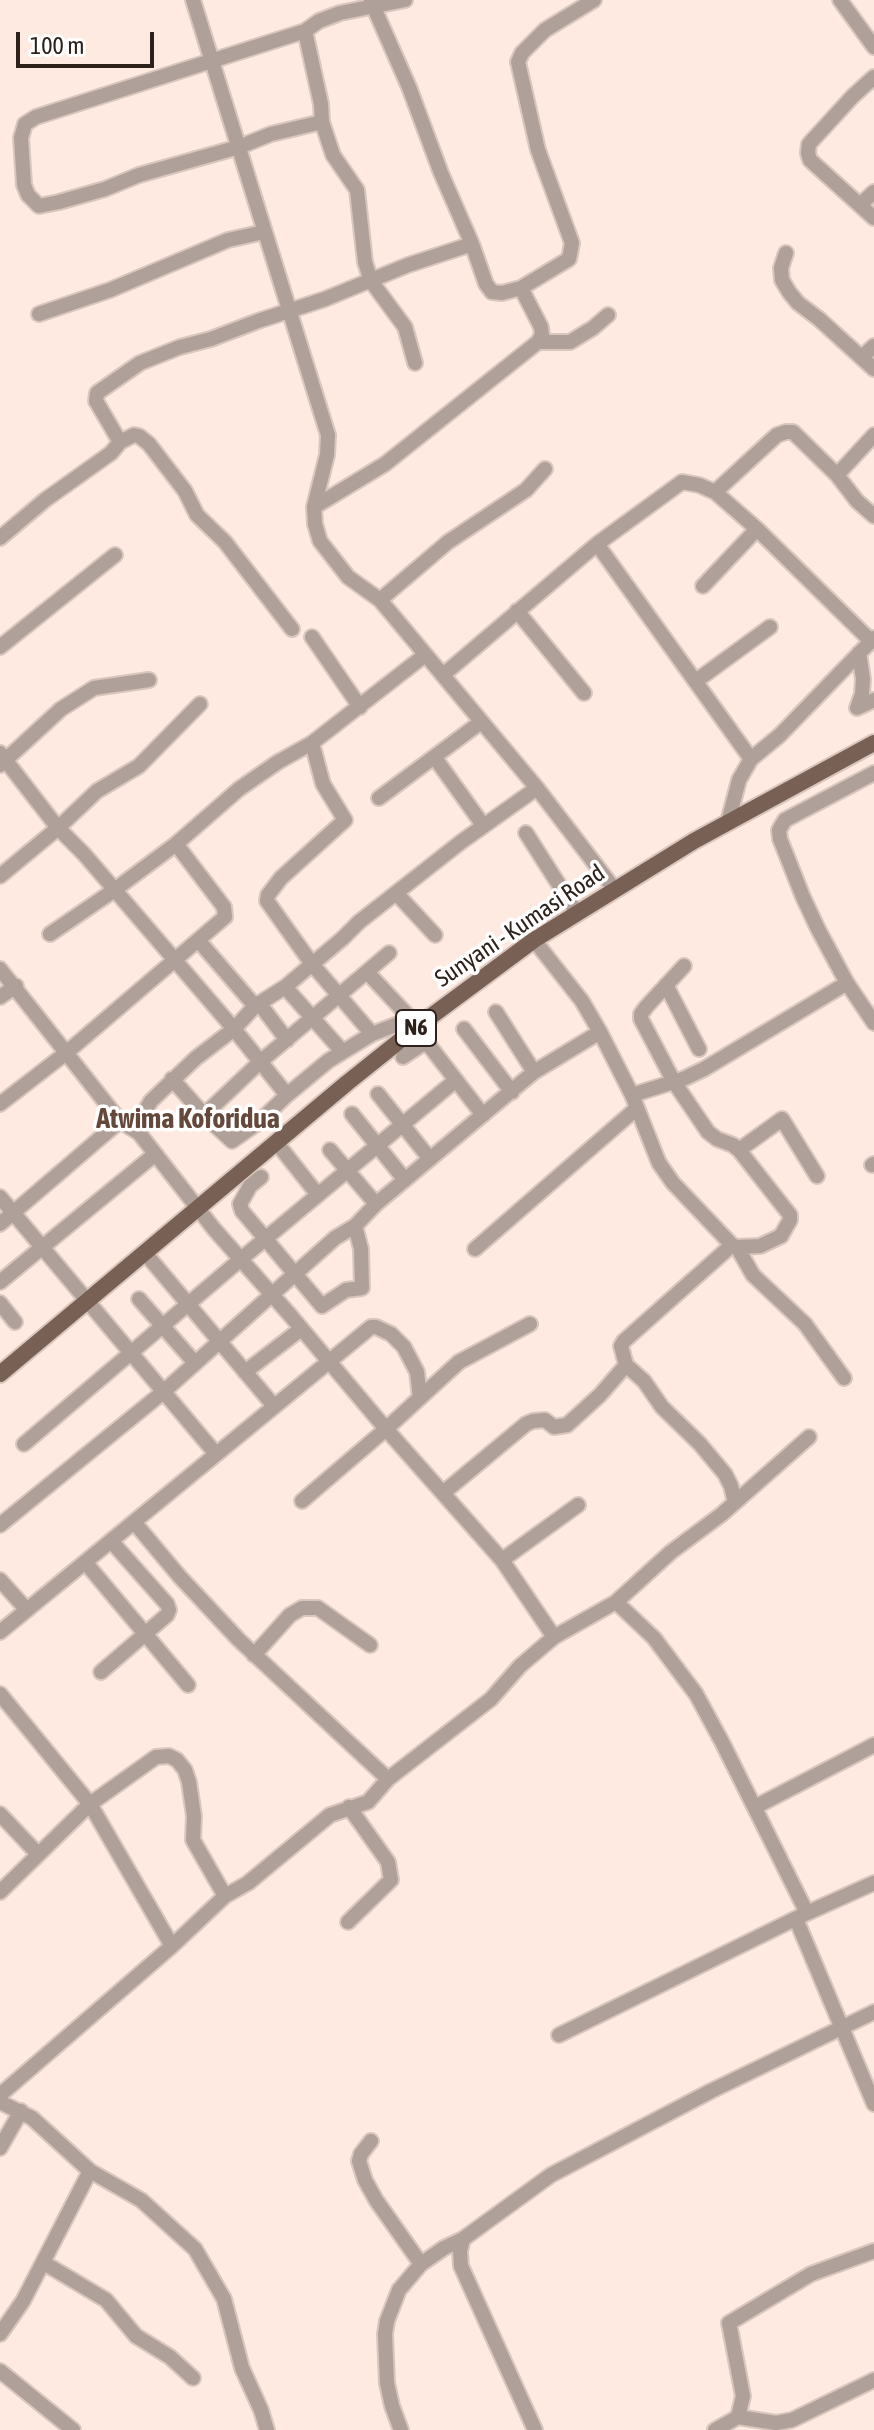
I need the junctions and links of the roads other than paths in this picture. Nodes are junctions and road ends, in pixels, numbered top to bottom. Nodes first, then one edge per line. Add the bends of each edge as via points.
1 (193, 0) edge
2 (405, 0) edge
3 (594, 0) edge
4 (840, 0) edge
5 (371, 3) edge
6 (305, 31) junction
7 (874, 47) edge
8 (211, 61) junction
9 (874, 77) edge
10 (322, 122) junction
11 (239, 147) junction
12 (874, 192) edge
13 (860, 205) junction
14 (874, 218) edge
15 (264, 232) junction
16 (472, 244) junction
17 (786, 253) dead end
18 (371, 281) junction
19 (521, 288) junction
20 (289, 312) junction
21 (39, 314) dead end
22 (608, 315) dead end
23 (538, 342) junction
24 (874, 346) edge
25 (862, 357) junction
26 (415, 363) dead end
27 (874, 369) edge
28 (874, 435) edge
29 (120, 442) junction
30 (545, 469) dead end
31 (837, 475) junction
32 (715, 492) junction
33 (314, 507) junction
34 (874, 516) edge
35 (757, 529) junction
36 (0, 538) edge
37 (597, 544) junction
38 (115, 555) dead end
39 (703, 586) dead end
40 (380, 600) junction
41 (517, 611) junction
42 (770, 627) dead end
43 (292, 629) dead end
44 (312, 637) dead end
45 (873, 640) edge
46 (0, 647) edge
47 (859, 653) junction
48 (425, 655) junction
49 (443, 675) junction
50 (149, 680) dead end
51 (696, 681) junction
52 (584, 693) dead end
53 (874, 700) edge
54 (200, 704) dead end
55 (360, 707) junction
56 (481, 722) junction
57 (312, 743) junction
58 (874, 743) edge
59 (435, 758) junction
60 (2, 759) edge
61 (751, 759) junction
62 (874, 773) edge
63 (537, 788) junction
64 (777, 797) junction
65 (379, 798) dead end
66 (793, 817) junction
67 (728, 822) junction
68 (483, 825) junction
69 (58, 828) junction
70 (526, 833) dead end
71 (176, 844) junction
72 (0, 876) edge
73 (615, 890) junction
74 (113, 891) junction
75 (397, 894) junction
76 (577, 913) junction
77 (50, 934) dead end
78 (435, 935) dead end
79 (198, 940) junction
80 (534, 940) junction
81 (389, 953) dead end
82 (174, 959) junction
83 (312, 964) junction
84 (684, 966) dead end
85 (0, 969) edge
86 (367, 972) junction
87 (847, 983) junction
88 (666, 985) junction
89 (16, 986) junction
90 (285, 987) junction
91 (340, 995) junction
92 (0, 997) edge
93 (257, 1004) junction
94 (496, 1012) dead end
95 (314, 1017) junction
96 (416, 1021) junction
97 (874, 1023) edge
98 (234, 1029) junction
99 (464, 1029) dead end
100 (600, 1032) junction
101 (372, 1034) junction
102 (287, 1040) junction
103 (699, 1049) dead end
104 (342, 1051) junction
105 (66, 1053) junction
106 (403, 1057) dead end
107 (260, 1062) junction
108 (534, 1072) junction
109 (172, 1079) junction
110 (456, 1080) junction
111 (674, 1082) junction
112 (512, 1092) junction
113 (378, 1094) dead end
114 (287, 1095) junction
115 (634, 1102) junction
116 (0, 1104) edge
117 (352, 1114) dead end
118 (204, 1115) junction
119 (483, 1115) junction
120 (120, 1121) junction
121 (403, 1124) junction
122 (139, 1133) junction
123 (276, 1142) junction
124 (377, 1146) junction
125 (330, 1150) dead end
126 (739, 1150) junction
127 (154, 1155) junction
128 (430, 1159) junction
129 (347, 1170) junction
130 (817, 1176) dead end
131 (261, 1177) dead end
132 (405, 1180) junction
133 (318, 1195) junction
134 (0, 1197) edge
135 (376, 1204) junction
136 (197, 1210) junction
137 (13, 1213) junction
138 (0, 1224) edge
139 (355, 1226) junction
140 (266, 1238) junction
141 (734, 1246) junction
142 (43, 1247) junction
143 (475, 1249) dead end
144 (145, 1253) junction
145 (241, 1259) junction
146 (295, 1274) junction
147 (0, 1282) edge
148 (272, 1293) junction
149 (139, 1299) dead end
150 (88, 1300) junction
151 (0, 1303) edge
152 (189, 1305) junction
153 (15, 1322) dead end
154 (530, 1324) dead end
155 (163, 1326) junction
156 (301, 1329) junction
157 (220, 1342) junction
158 (130, 1353) junction
159 (195, 1363) junction
160 (329, 1363) junction
161 (626, 1365) junction
162 (245, 1372) junction
163 (0, 1374) edge
164 (844, 1378) dead end
165 (162, 1393) junction
166 (420, 1398) junction
167 (274, 1406) junction
168 (386, 1429) junction
169 (809, 1437) dead end
170 (24, 1444) dead end
171 (216, 1454) junction
172 (443, 1493) junction
173 (302, 1501) dead end
174 (735, 1502) junction
175 (578, 1505) dead end
176 (2, 1520) edge
177 (134, 1522) junction
178 (111, 1541) junction
179 (502, 1560) junction
180 (85, 1562) junction
181 (0, 1580) edge
182 (616, 1602) junction
183 (27, 1610) junction
184 (0, 1632) edge
185 (145, 1633) junction
186 (554, 1637) junction
187 (370, 1645) dead end
188 (254, 1655) junction
189 (101, 1672) dead end
190 (188, 1685) dead end
191 (0, 1694) edge
192 (874, 1745) edge
193 (388, 1779) junction
194 (90, 1804) junction
195 (349, 1807) junction
196 (755, 1807) junction
197 (0, 1814) edge
198 (37, 1853) junction
199 (874, 1883) edge
200 (0, 1892) edge
201 (225, 1896) junction
202 (802, 1916) junction
203 (348, 1922) dead end
204 (172, 1946) junction
205 (874, 2012) edge
206 (842, 2028) junction
207 (559, 2035) dead end
208 (0, 2095) edge
209 (0, 2102) edge
210 (874, 2104) edge
211 (21, 2111) junction
212 (371, 2141) dead end
213 (0, 2148) edge
214 (90, 2171) junction
215 (463, 2239) junction
216 (874, 2251) edge
217 (44, 2263) junction
218 (421, 2264) junction
219 (0, 2334) edge
220 (0, 2371) edge
221 (193, 2378) dead end
222 (874, 2380) edge
223 (738, 2417) junction
224 (64, 2427) edge
225 (267, 2430) edge
226 (401, 2430) edge
227 (535, 2430) edge
228 (715, 2430) edge

1 - 8 street
2 - 5 street
3 - 19 street via 545,30 518,62 538,150 572,243 569,259
4 - 7 street
5 - 6 street
5 - 16 street
6 - 8 street
6 - 10 street
8 - 11 street
8 - 11 street via 25,124 24,185 39,206
9 - 13 street via 809,144 810,160
10 - 11 street
10 - 18 street via 333,155 357,190
11 - 15 street
12 - 13 street
13 - 14 street
15 - 20 street
15 - 21 street via 228,240
16 - 18 street
16 - 19 street via 492,292
17 - 25 street via 781,268 789,292
18 - 20 street
18 - 26 street via 405,327
19 - 23 street via 541,327
20 - 29 street via 140,363 97,393 96,401
20 - 33 street via 328,435
22 - 23 street via 570,342
23 - 33 street via 385,464
24 - 25 street
25 - 27 street
28 - 31 street
29 - 36 street
29 - 43 street via 134,435 149,444 197,515 225,542
30 - 40 street via 526,490 448,542
31 - 32 street via 793,432 786,432
31 - 34 street
32 - 35 street
32 - 37 street via 682,482
33 - 40 street via 320,541 348,577
35 - 39 street
35 - 45 street
37 - 41 street
37 - 51 street
38 - 46 street
40 - 48 street
41 - 49 street
41 - 52 street
42 - 51 street
44 - 55 street
45 - 47 street
47 - 53 street via 863,679 857,708
47 - 61 street
48 - 49 street
48 - 55 street
49 - 56 street
50 - 60 street via 94,688
51 - 61 street
54 - 69 street via 139,766 97,791
55 - 57 street
56 - 59 street
56 - 63 street
57 - 71 street via 239,789
57 - 83 street via 323,784 345,820 266,898
58 - 64 main road, Sunyani - Kumasi Road / N6
59 - 65 street
59 - 68 street
60 - 69 street
61 - 67 street via 739,780
62 - 66 street
63 - 68 street
63 - 73 street
64 - 66 street
64 - 67 main road, Sunyani - Kumasi Road / N6
66 - 87 street via 780,825 780,839
67 - 73 main road, Sunyani - Kumasi Road / N6
68 - 75 street
69 - 72 street
69 - 74 street
70 - 76 street
71 - 74 street
71 - 79 street via 226,914
73 - 76 main road, Sunyani - Kumasi Road / N6
74 - 77 street
74 - 82 street
75 - 78 street
75 - 83 street
76 - 80 main road, Sunyani - Kumasi Road / N6
79 - 82 street
79 - 93 street
80 - 96 main road, Sunyani - Kumasi Road / N6
80 - 100 street
81 - 86 street
82 - 98 street
82 - 105 street
83 - 90 street
83 - 91 street
84 - 88 street
85 - 89 street
86 - 91 street
86 - 96 street
87 - 97 street
87 - 111 street via 742,1048
88 - 103 street
88 - 111 street via 641,1019
89 - 92 street
89 - 105 street
90 - 93 street
90 - 95 street
91 - 95 street
91 - 101 street
93 - 98 street
93 - 102 street
94 - 108 street
95 - 102 street
95 - 104 street
96 - 101 street
96 - 123 main road, Sunyani - Kumasi Road / N6
98 - 107 street
98 - 109 street
99 - 112 street
100 - 108 street
100 - 115 street
101 - 104 street
102 - 107 street
104 - 114 street
105 - 116 street
105 - 120 street
106 - 110 street via 428,1044
107 - 114 street
107 - 118 street
108 - 112 street
109 - 118 street
109 - 122 street via 151,1101
110 - 119 street
110 - 121 street
111 - 115 street
111 - 126 street via 708,1132
112 - 119 street
113 - 121 street
114 - 118 street via 235,1140
115 - 141 street via 659,1163 683,1196
115 - 143 street
117 - 124 street
119 - 128 street
120 - 122 street
120 - 137 street
121 - 124 street
121 - 128 street
122 - 127 street
123 - 133 street
123 - 136 main road, Sunyani - Kumasi Road / N6
124 - 129 street
124 - 132 street
125 - 129 street
126 - 130 street via 782,1119
126 - 141 street via 790,1220 772,1241
127 - 136 street
127 - 142 street
128 - 132 street
129 - 133 street
129 - 135 street
131 - 140 street via 240,1204
132 - 135 street
133 - 140 street
134 - 137 street
135 - 139 street
136 - 144 main road, Sunyani - Kumasi Road / N6
136 - 145 street
137 - 138 street
137 - 142 street
139 - 146 street
139 - 146 street via 361,1289 346,1290 322,1306
140 - 145 street
140 - 146 street
141 - 161 street via 624,1341
141 - 164 street via 753,1275 805,1324
142 - 147 street
142 - 150 street
144 - 150 main road, Sunyani - Kumasi Road / N6
144 - 152 street
145 - 148 street
145 - 152 street
146 - 148 street
148 - 156 street
148 - 157 street
149 - 155 street
150 - 158 street
150 - 163 main road, Sunyani - Kumasi Road / N6
151 - 153 street
152 - 155 street
152 - 157 street
154 - 166 street via 459,1362
155 - 158 street
155 - 159 street
156 - 160 street
156 - 162 street
157 - 159 street
157 - 162 street
158 - 165 street
158 - 170 street
159 - 165 street
160 - 166 street via 376,1327 404,1347 417,1372
160 - 167 street
160 - 168 street
161 - 172 street via 567,1425 554,1427 545,1420 526,1424
161 - 174 street via 725,1474
162 - 167 street
165 - 171 street
165 - 176 street
166 - 168 street
167 - 171 street
168 - 172 street
168 - 173 street
169 - 174 street
171 - 177 street
172 - 179 street
174 - 182 street
175 - 179 street
177 - 178 street
177 - 188 street
178 - 180 street
178 - 185 street via 167,1604 167,1615
179 - 186 street
180 - 183 street
180 - 185 street
181 - 183 street
182 - 186 street
182 - 196 street via 665,1652 696,1694
183 - 184 street
185 - 189 street
185 - 190 street
186 - 193 street via 491,1699
187 - 188 street via 318,1608 302,1608
188 - 193 street
191 - 194 street
192 - 196 street
193 - 195 street via 368,1802
194 - 198 street
194 - 201 street via 156,1757 177,1760 189,1782 193,1840
194 - 204 street
195 - 201 street via 330,1815
195 - 203 street via 388,1862 391,1880
196 - 202 street
197 - 198 street
198 - 200 street
199 - 202 street
201 - 204 street
202 - 206 street
202 - 207 street
204 - 208 street
205 - 206 street
206 - 210 street
206 - 215 street via 551,2175
209 - 211 street
211 - 213 street
211 - 214 street
212 - 218 street via 359,2161 365,2180
214 - 217 street
214 - 225 street via 146,2203 195,2249 224,2299 242,2368
215 - 218 street
215 - 227 street via 459,2260 464,2274
216 - 223 street via 811,2274 729,2323 743,2396
217 - 219 street
217 - 221 street via 106,2300 136,2336
218 - 226 street via 399,2290 385,2334 387,2383
220 - 224 street
222 - 223 street via 792,2420
223 - 228 street

